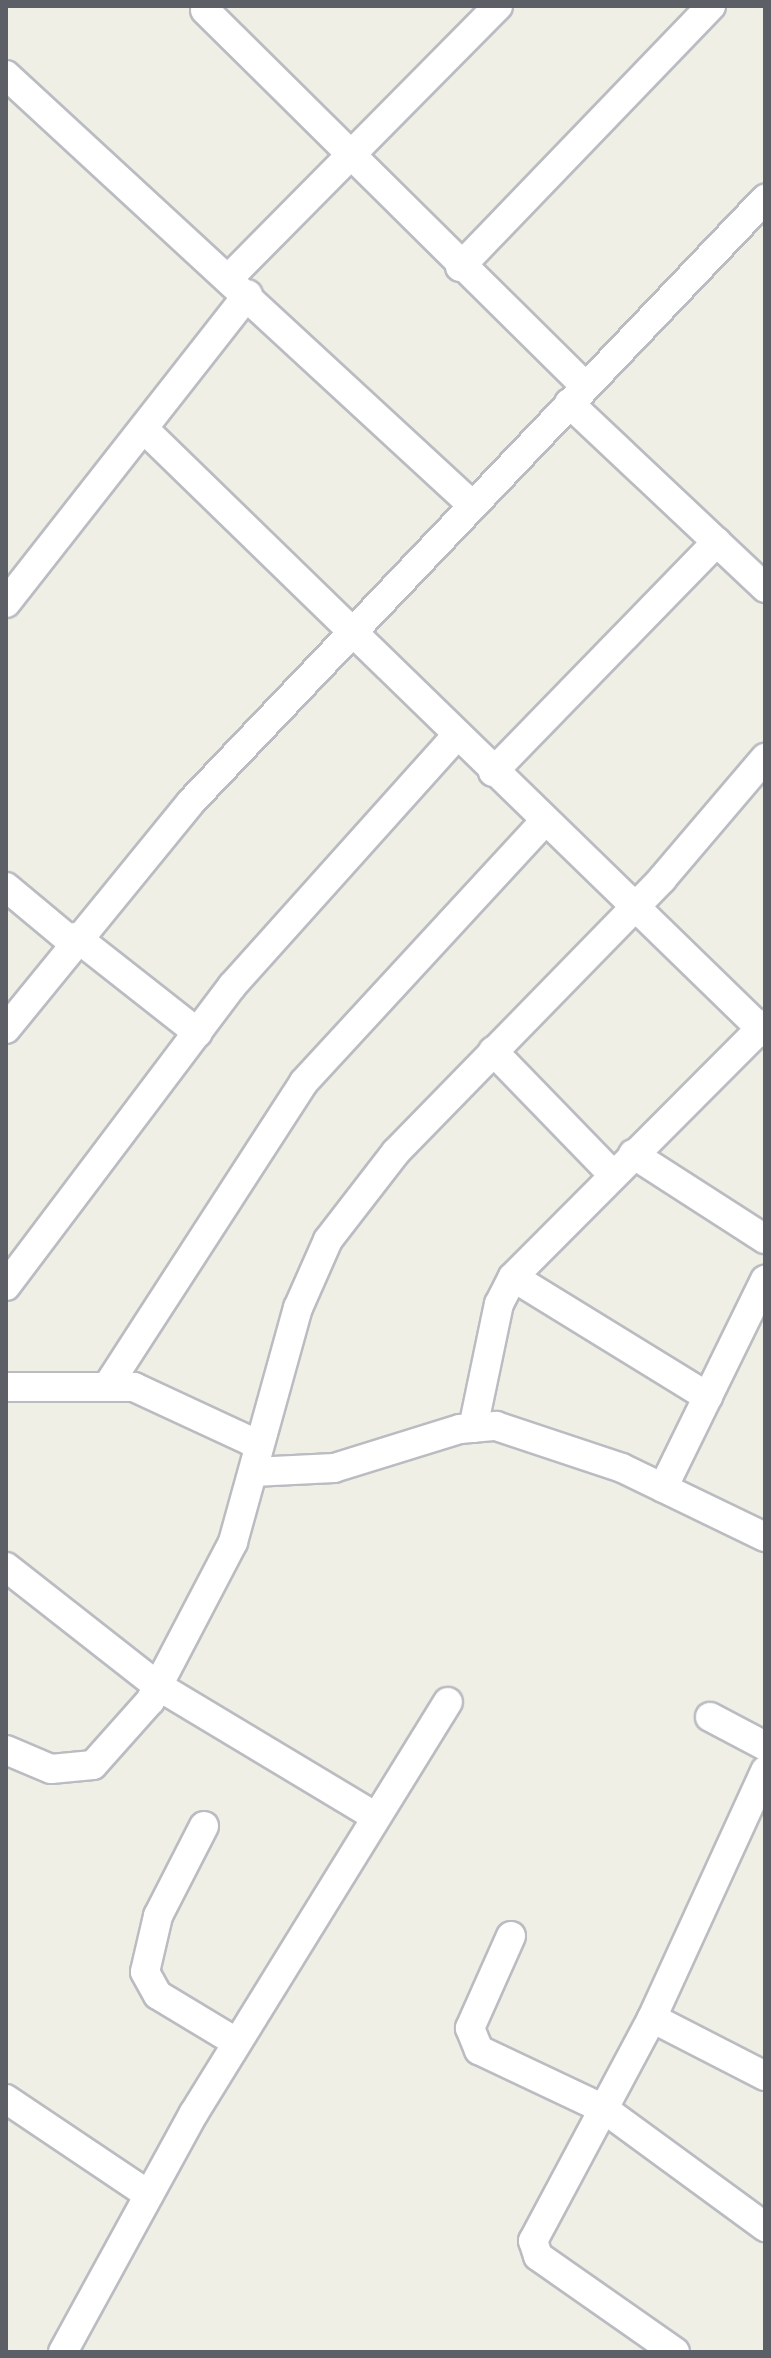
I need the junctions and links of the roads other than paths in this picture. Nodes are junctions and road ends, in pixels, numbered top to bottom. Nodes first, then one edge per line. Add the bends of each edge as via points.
1 (498, 6) edge
2 (711, 6) edge
3 (205, 10) dead end
4 (6, 75) edge
5 (349, 157) junction
6 (765, 199) edge
7 (460, 267) junction
8 (239, 285) junction
9 (577, 394) junction
10 (144, 429) junction
11 (471, 504) junction
12 (717, 542) junction
13 (765, 588) edge
14 (6, 603) edge
15 (349, 630) junction
16 (457, 735) junction
17 (765, 758) edge
18 (493, 772) junction
19 (545, 821) junction
20 (6, 887) edge
21 (635, 906) junction
22 (74, 940) junction
23 (763, 1028) edge
24 (6, 1029) edge
25 (198, 1033) junction
26 (493, 1051) junction
27 (633, 1154) junction
28 (613, 1175) junction
29 (765, 1239) edge
30 (513, 1277) junction
31 (765, 1280) edge
32 (6, 1286) edge
33 (110, 1382) junction
34 (6, 1387) edge
35 (708, 1397) junction
36 (473, 1428) junction
37 (256, 1459) junction
38 (663, 1488) junction
39 (765, 1537) edge
40 (6, 1567) edge
41 (158, 1686) junction
42 (448, 1702) dead end
43 (710, 1717) dead end
44 (765, 1746) edge
45 (6, 1750) edge
46 (765, 1771) edge
47 (376, 1817) junction
48 (204, 1826) dead end
49 (511, 1936) dead end
50 (652, 2018) junction
51 (236, 2042) junction
52 (765, 2076) edge
53 (6, 2099) edge
54 (604, 2109) junction
55 (149, 2195) junction
56 (765, 2227) edge
57 (63, 2352) edge
58 (675, 2352) edge

1 - 5 street
2 - 7 street
3 - 5 street
4 - 8 street
5 - 7 street
5 - 8 street
6 - 9 street
7 - 9 street
8 - 10 street
8 - 11 street
9 - 11 street
9 - 12 street
10 - 14 street
10 - 15 street
11 - 15 street
12 - 13 street
12 - 18 street
15 - 16 street
15 - 22 street
16 - 18 street
16 - 25 street
17 - 21 street
18 - 19 street
19 - 21 street
19 - 33 street via 312,1072
20 - 22 street
21 - 23 street
21 - 26 street
22 - 24 street
22 - 25 street
23 - 27 street
25 - 32 street
26 - 28 street
26 - 37 street via 396,1152 328,1240 298,1308
27 - 28 street
27 - 29 street
28 - 30 street
30 - 35 street
30 - 36 street via 499,1304
31 - 35 street
33 - 34 street
33 - 37 street
35 - 38 street
36 - 37 street via 334,1468
36 - 38 street via 543,1438
37 - 41 street via 233,1542
38 - 39 street
40 - 41 street
41 - 45 street via 93,1765 51,1769
41 - 47 street
42 - 47 street
43 - 44 street
46 - 50 street
47 - 51 street
48 - 51 street via 158,1916 145,1972 158,1995
49 - 54 street via 470,2028 472,2041 492,2059
50 - 52 street
50 - 54 street
51 - 55 street
53 - 55 street
54 - 56 street
54 - 58 street via 539,2221 534,2250
55 - 57 street

